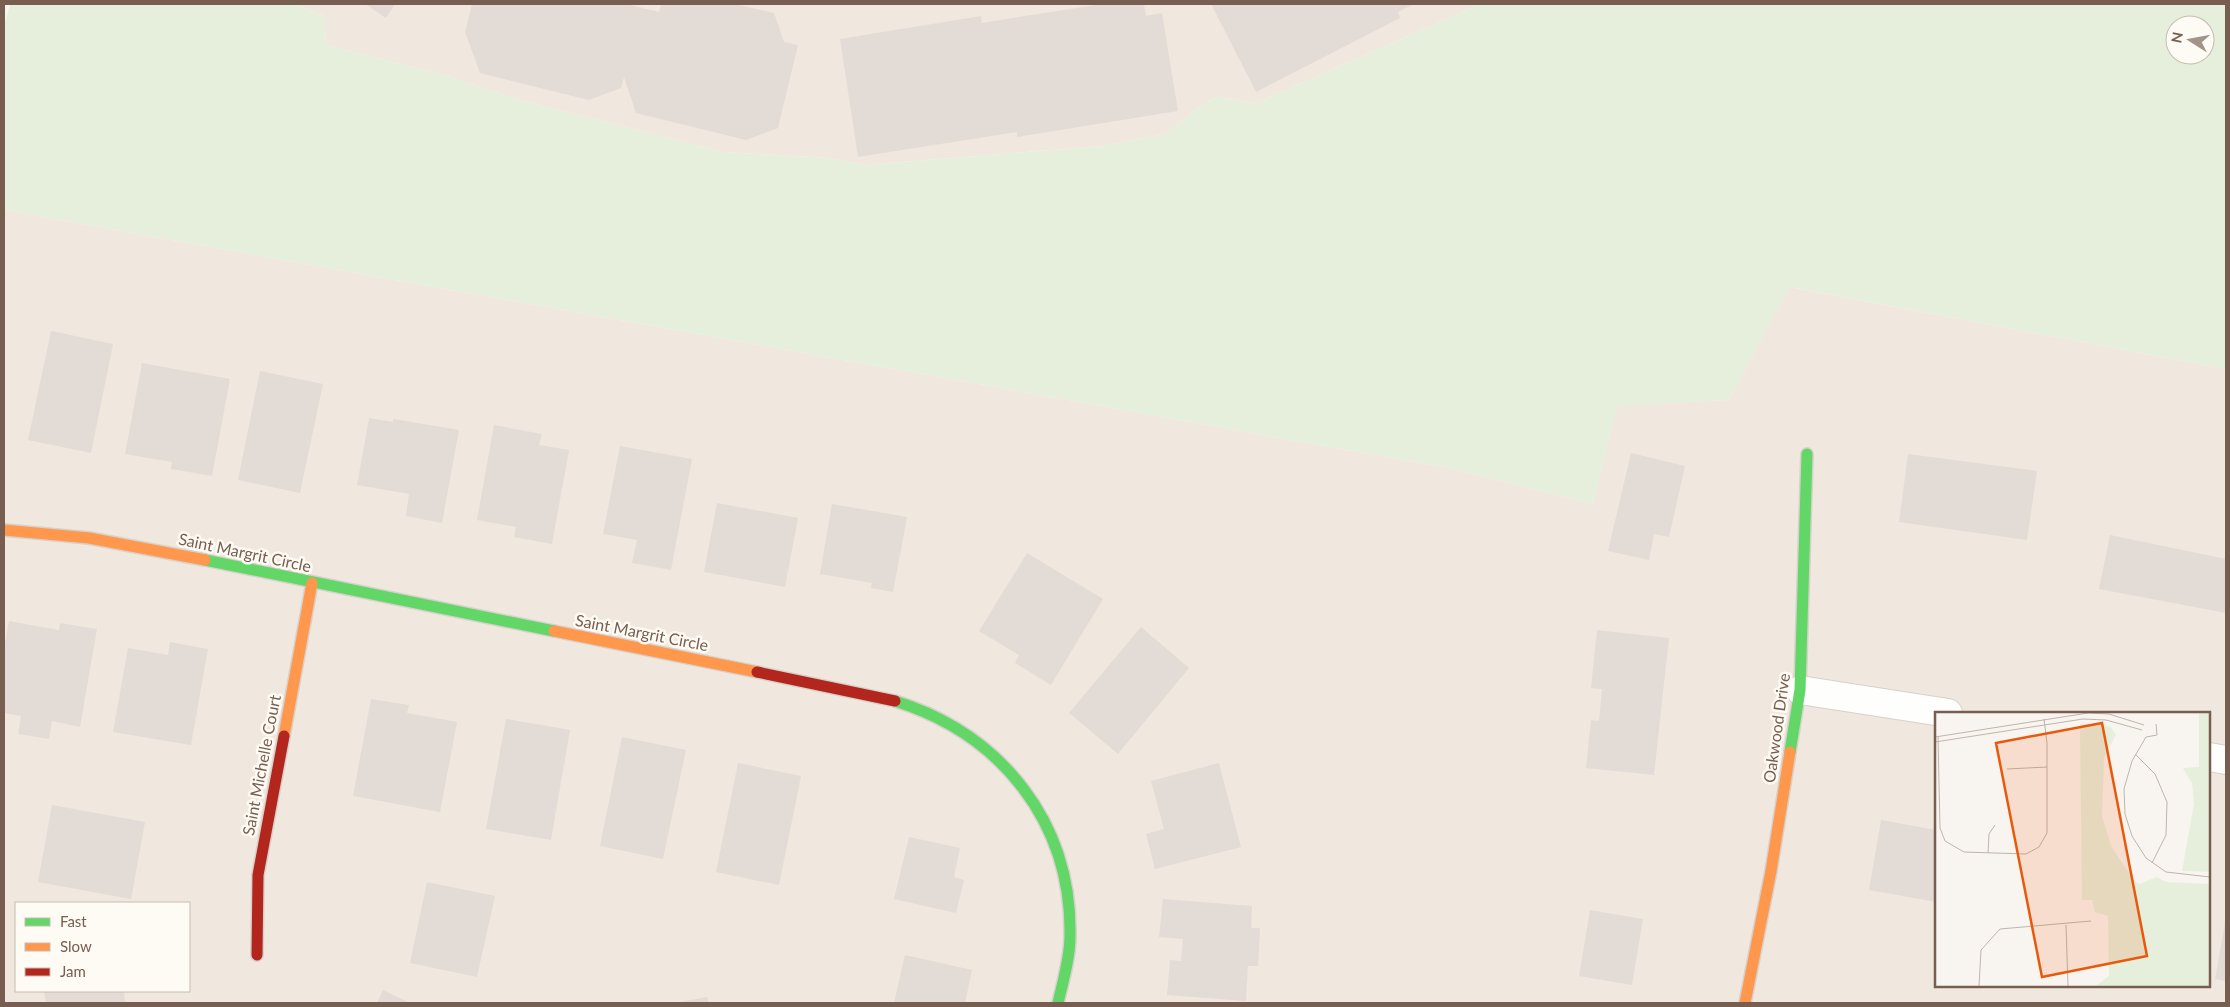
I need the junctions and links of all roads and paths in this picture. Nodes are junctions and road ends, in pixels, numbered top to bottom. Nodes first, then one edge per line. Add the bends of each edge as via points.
1 (1807, 454) dead end
2 (4, 530) edge
3 (312, 583) junction
4 (1800, 690) junction
5 (1942, 712) edge
6 (2210, 757) edge
7 (2226, 760) edge
8 (257, 955) dead end
9 (1058, 1003) edge
10 (1745, 1003) edge

1 - 4 street, Oakwood Drive
2 - 3 street, Saint Margrit Circle via 89,538
3 - 8 street, Saint Michelle Court via 258,875
3 - 9 street, Saint Margrit Circle via 880,696 911,705 959,729 989,751 1018,781 1041,816 1057,851 1069,902 1070,937
4 - 5 street
4 - 10 street, Oakwood Drive via 1771,871
6 - 7 street

